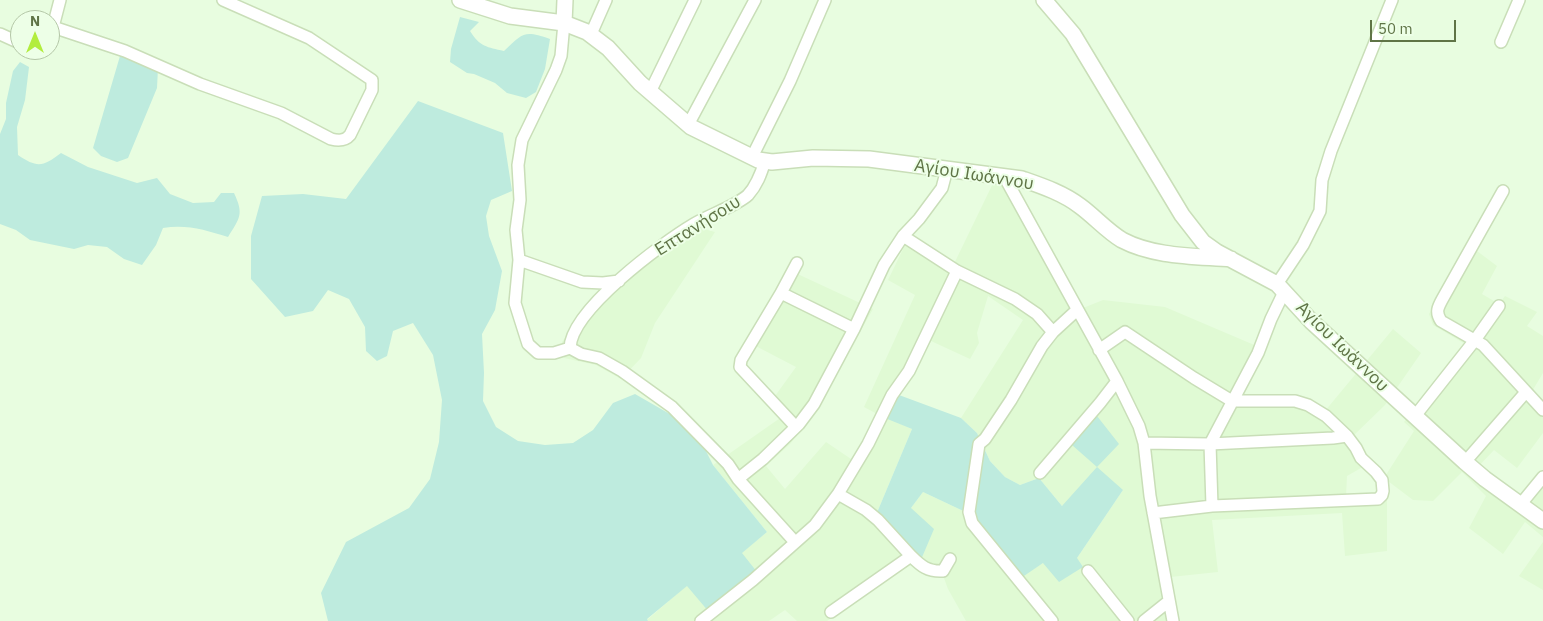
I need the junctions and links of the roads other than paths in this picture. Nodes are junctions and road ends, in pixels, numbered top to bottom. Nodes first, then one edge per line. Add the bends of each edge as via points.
1 (223, 0) edge
2 (460, 0) edge
3 (566, 0) edge
4 (606, 0) edge
5 (696, 0) edge
6 (755, 0) edge
7 (825, 0) edge
8 (1044, 0) edge
9 (1392, 0) edge
10 (1519, 0) edge
11 (564, 22) junction
12 (60, 32) edge
13 (591, 34) junction
14 (1501, 42) dead end
15 (650, 92) junction
16 (688, 125) junction
17 (759, 159) junction
18 (946, 169) junction
19 (1004, 176) junction
20 (1503, 191) dead end
21 (903, 236) junction
22 (1231, 259) junction
23 (519, 260) junction
24 (797, 263) dead end
25 (957, 271) junction
26 (619, 281) junction
27 (1281, 288) junction
28 (781, 293) junction
29 (1499, 306) dead end
30 (1077, 310) junction
31 (854, 329) junction
32 (1053, 332) junction
33 (1475, 340) junction
34 (570, 348) junction
35 (1099, 350) junction
36 (1116, 381) junction
37 (1526, 392) junction
38 (1232, 401) junction
39 (1543, 410) edge
40 (1415, 416) junction
41 (796, 427) junction
42 (1346, 436) junction
43 (1144, 444) junction
44 (1210, 444) junction
45 (1465, 462) junction
46 (1040, 473) dead end
47 (1543, 477) edge
48 (738, 479) junction
49 (838, 494) junction
50 (1520, 505) junction
51 (1212, 506) junction
52 (1153, 513) junction
53 (1543, 521) edge
54 (794, 542) junction
55 (911, 556) junction
56 (950, 559) dead end
57 (1088, 571) dead end
58 (1169, 601) junction
59 (831, 612) dead end
60 (701, 621) edge
61 (1052, 621) edge
62 (1128, 621) edge
63 (1144, 621) edge
64 (1173, 621) edge

1 - 12 street via 309,38 372,80 372,90 350,136 346,139 332,138 281,113 200,84 124,51
2 - 11 street, Αγίου Ιωάννου via 510,16
3 - 11 street
4 - 13 street
5 - 15 street
6 - 16 street
7 - 17 street, Επτανήσοιυ
8 - 22 street via 1073,34 1190,226 1203,242
9 - 27 street via 1331,151 1322,180 1320,211
10 - 14 street
11 - 13 street, Αγίου Ιωάννου
11 - 23 street via 561,56 522,140 516,230
13 - 15 street, Αγίου Ιωάννου
15 - 16 street, Αγίου Ιωάννου
16 - 17 street, Αγίου Ιωάννου
17 - 18 street, Αγίου Ιωάννου via 772,162 843,158
17 - 26 street, Επτανήσοιυ via 760,177 746,196 671,239
18 - 19 street, Αγίου Ιωάννου
18 - 21 street via 942,188
19 - 22 street, Αγίου Ιωάννου via 1044,186 1065,196 1139,248
19 - 30 street
20 - 33 street via 1437,310 1441,321
21 - 25 street
21 - 31 street via 884,265
22 - 27 street, Αγίου Ιωάννου
23 - 26 street via 582,282
23 - 34 street via 515,303 528,344 538,354
24 - 28 street
25 - 32 street via 1015,299 1037,314
25 - 49 street via 909,371
26 - 34 street, Επτανήσοιυ via 581,322 570,341
27 - 38 street via 1258,353
27 - 40 street, Αγίου Ιωάννου via 1311,321
28 - 31 street
28 - 41 street via 752,340 740,367
29 - 33 street
30 - 32 street
30 - 35 street
31 - 41 street via 814,404
32 - 61 street via 985,439 978,444 969,512 972,523
33 - 37 street
33 - 40 street
34 - 48 street via 600,358 650,390 691,425
35 - 36 street
35 - 38 street via 1125,332
36 - 43 street via 1139,426
36 - 46 street
37 - 39 street
37 - 45 street
38 - 42 street via 1295,401 1326,416
38 - 44 street
40 - 45 street, Αγίου Ιωάννου
41 - 48 street
42 - 44 street
42 - 51 street via 1382,480 1382,495 1378,499
43 - 44 street
43 - 52 street
44 - 51 street
45 - 50 street, Αγίου Ιωάννου
47 - 50 street
48 - 54 street
49 - 54 street via 815,525
49 - 55 street via 878,520
50 - 53 street, Αγίου Ιωάννου
51 - 52 street
52 - 58 street
54 - 60 street via 754,580
55 - 56 street via 922,567 934,572 943,571
55 - 59 street
57 - 62 street
58 - 63 street
58 - 64 street

